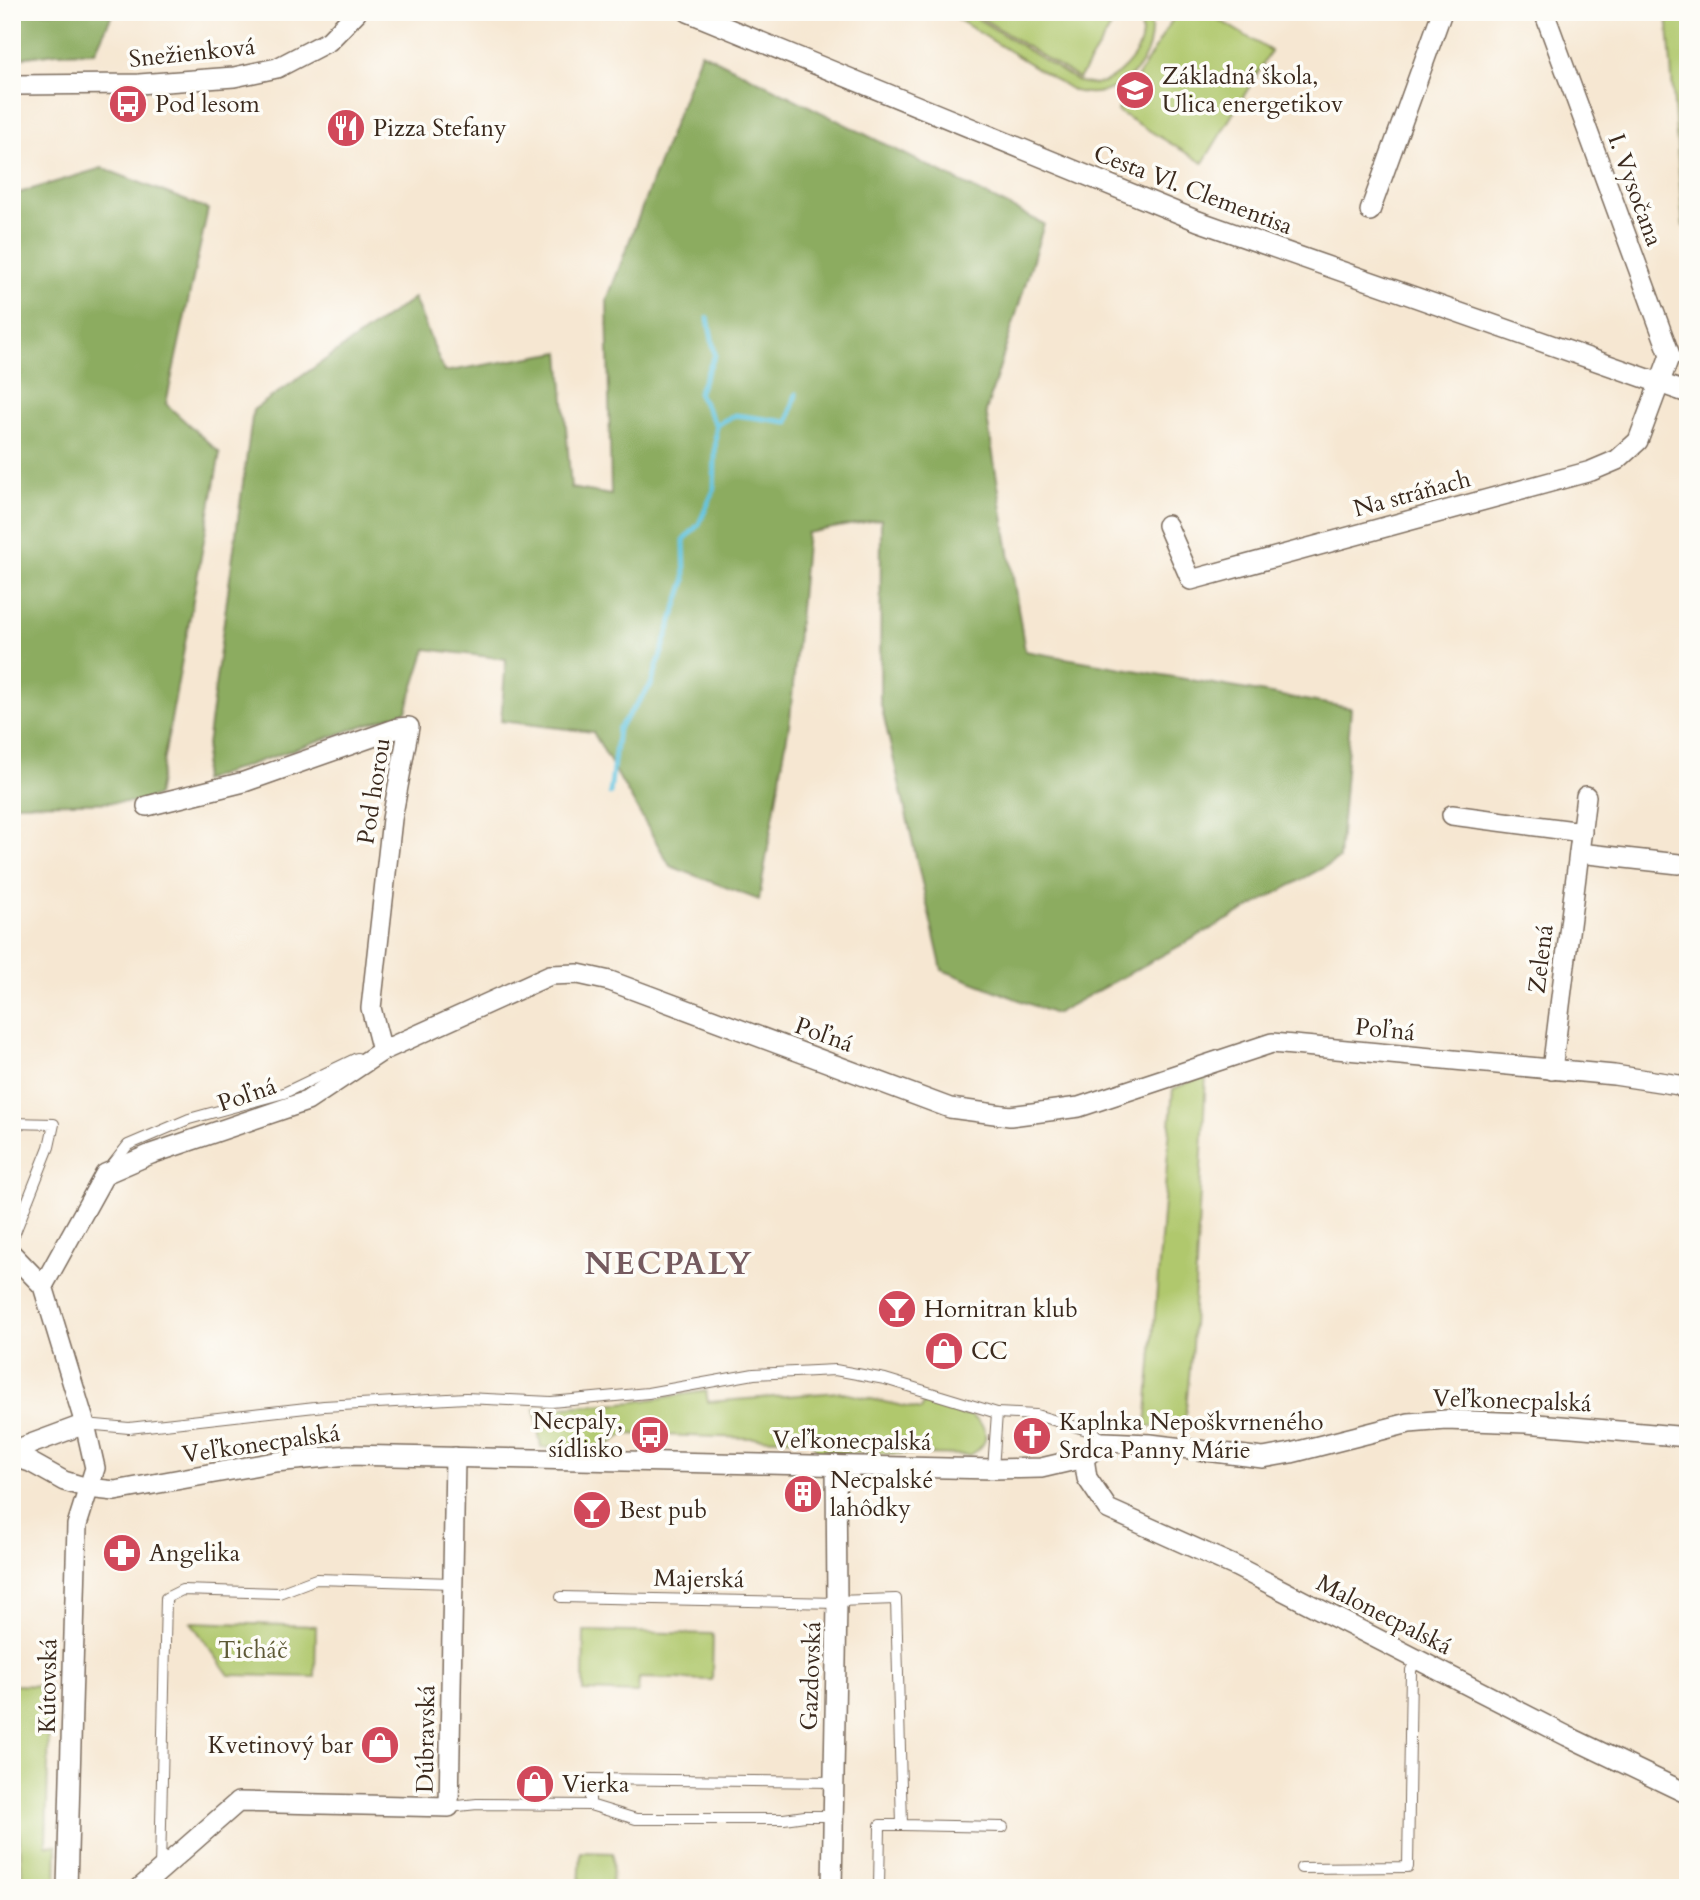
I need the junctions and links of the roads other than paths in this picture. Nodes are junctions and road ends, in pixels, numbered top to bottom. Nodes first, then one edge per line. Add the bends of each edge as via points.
1 (357, 12) edge
2 (688, 12) edge
3 (1443, 12) edge
4 (1544, 12) edge
5 (12, 85) edge
6 (1370, 211) dead end
7 (1679, 358) edge
8 (1659, 384) junction
9 (1688, 393) edge
10 (1167, 525) dead end
11 (1586, 796) dead end
12 (147, 806) dead end
13 (1452, 815) dead end
14 (1582, 832) junction
15 (1579, 853) junction
16 (1679, 864) dead end
17 (383, 1051) junction
18 (1552, 1070) junction
19 (1688, 1092) edge
20 (12, 1123) edge
21 (12, 1240) edge
22 (12, 1254) edge
23 (43, 1286) junction
24 (998, 1413) junction
25 (85, 1424) junction
26 (1688, 1437) edge
27 (1104, 1442) junction
28 (12, 1454) edge
29 (455, 1457) junction
30 (1084, 1458) junction
31 (836, 1465) junction
32 (993, 1469) junction
33 (88, 1488) junction
34 (453, 1583) junction
35 (561, 1597) dead end
36 (837, 1602) junction
37 (1417, 1659) junction
38 (832, 1782) junction
39 (1688, 1794) edge
40 (590, 1805) junction
41 (449, 1807) junction
42 (832, 1816) junction
43 (902, 1825) junction
44 (1003, 1826) dead end
45 (1301, 1868) dead end
46 (160, 1871) junction
47 (67, 1888) edge
48 (140, 1888) edge
49 (832, 1888) edge
50 (879, 1888) edge

1 - 5 street, Snežienková via 329,41 277,68 234,77 139,84
2 - 8 street, Cesta Vl. Clementisa via 1198,221
3 - 6 street
4 - 7 street, I. Vysočana
7 - 8 street, I. Vysočana
8 - 9 street, Cesta Vl. Clementisa
8 - 10 street, Na stráňach via 1639,441 1617,460 1591,471 1191,580
11 - 14 street, Zelená
12 - 17 street, Pod horou via 244,782 409,727 392,819 371,1008
13 - 14 street
14 - 15 street, Zelená
15 - 16 street
15 - 18 street, Zelená
17 - 18 street, Poľná via 550,975 578,974 610,981 950,1108 1010,1116 1079,1107 1272,1043
17 - 23 street, Poľná via 307,1101 105,1174
18 - 19 street, Poľná via 1614,1075 1679,1086
20 - 21 lane via 54,1124
22 - 23 street
23 - 25 street, Kútovská
24 - 25 lane via 835,1370 754,1374 648,1393 551,1402 466,1398 324,1406 128,1428
24 - 27 lane via 1036,1415 1094,1432
24 - 32 lane
25 - 28 street, Veľkonecpalská
25 - 33 street, Kútovská via 95,1468
26 - 27 street, Veľkonecpalská via 1446,1420 1409,1423 1263,1458
27 - 30 street, Veľkonecpalská
28 - 33 street, Veľkonecpalská
29 - 31 street, Veľkonecpalská
29 - 33 street, Veľkonecpalská via 348,1455 275,1462 133,1489
29 - 34 street, Dúbravská
30 - 32 street, Veľkonecpalská via 1041,1468
30 - 37 street, Malonecpalská via 1087,1478 1108,1509 1237,1567
31 - 32 street, Veľkonecpalská
31 - 36 street, Gazdovská
33 - 47 street, Kútovská via 77,1525
34 - 41 street, Dúbravská
34 - 46 lane via 316,1579 279,1593 182,1590 166,1598
35 - 36 lane, Majerská
36 - 38 street, Gazdovská
36 - 43 lane, Majerská via 896,1599
37 - 39 street, Malonecpalská
37 - 45 lane via 1412,1670 1408,1867
38 - 40 lane via 590,1779
38 - 42 street, Gazdovská
40 - 41 lane
40 - 42 lane via 636,1819
41 - 46 street, Dúbravská via 238,1802
42 - 49 street, Gazdovská
43 - 44 lane
43 - 50 lane via 880,1825
46 - 48 street, Dúbravská

